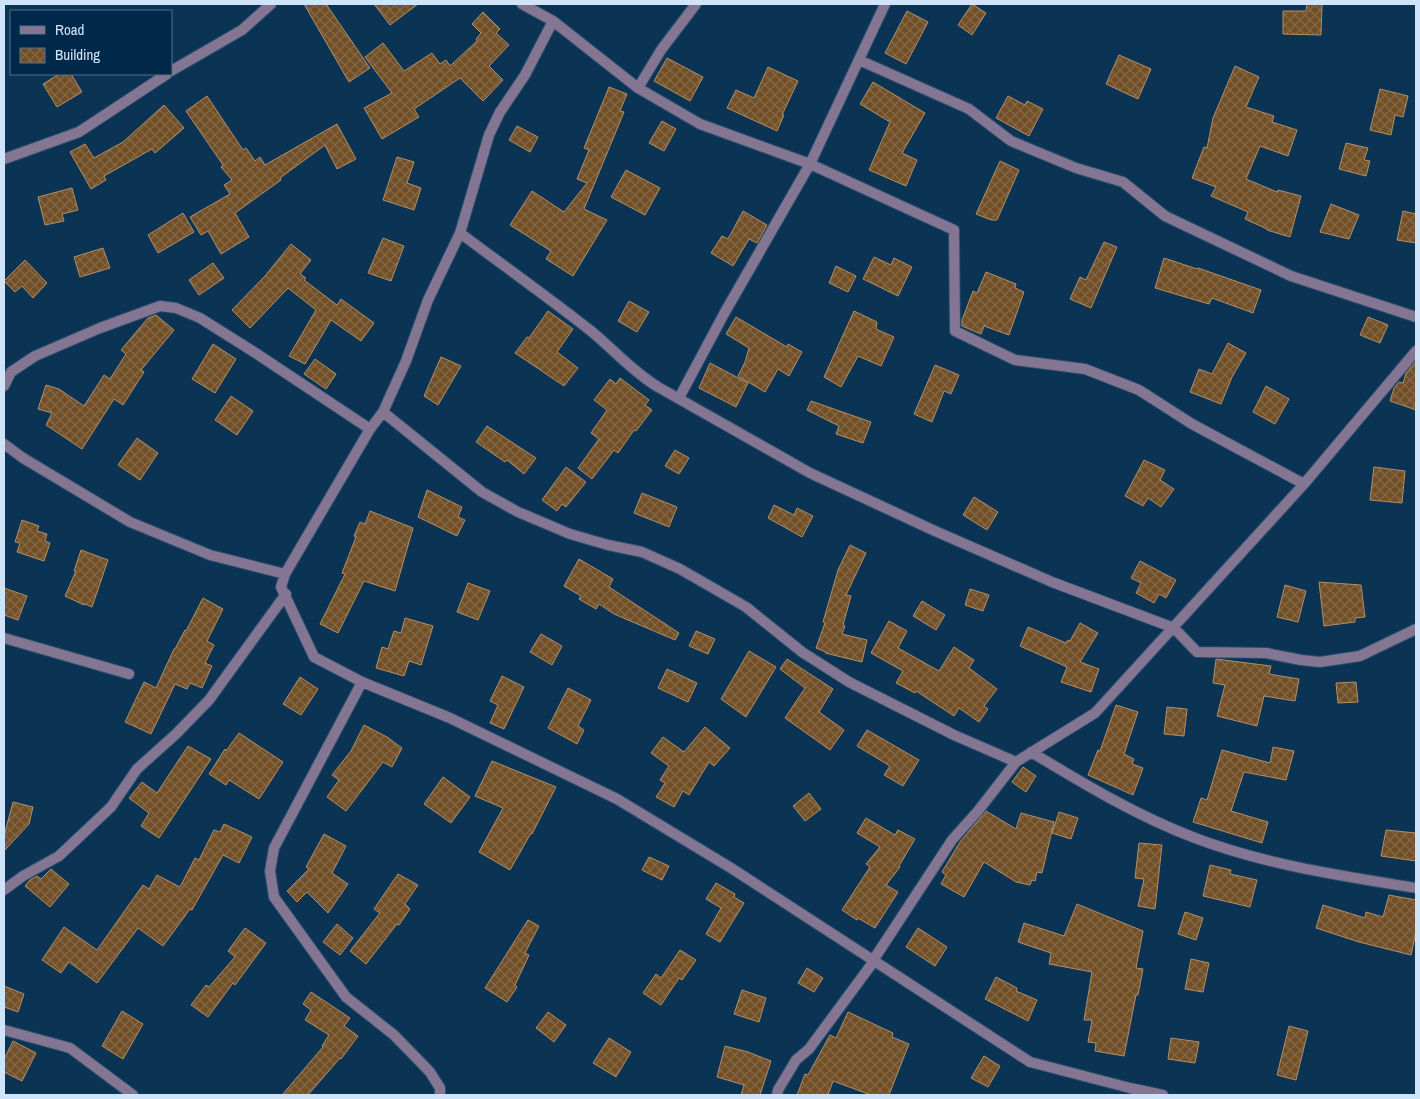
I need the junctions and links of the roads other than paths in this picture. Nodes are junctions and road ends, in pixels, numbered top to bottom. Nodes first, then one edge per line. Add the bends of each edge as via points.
1 (271, 4) edge
2 (522, 4) edge
3 (696, 4) edge
4 (885, 4) edge
5 (553, 21) junction
6 (859, 60) junction
7 (172, 70) edge
8 (165, 75) edge
9 (638, 88) junction
10 (4, 159) edge
11 (810, 164) junction
12 (460, 233) junction
13 (1416, 317) edge
14 (1416, 351) edge
15 (4, 386) edge
16 (679, 398) junction
17 (382, 412) junction
18 (370, 429) junction
19 (4, 444) edge
20 (1304, 484) junction
21 (285, 574) junction
22 (286, 594) junction
23 (1174, 628) junction
24 (1416, 629) edge
25 (4, 638) edge
26 (129, 674) dead end
27 (362, 682) junction
28 (1031, 752) junction
29 (1016, 762) junction
30 (1416, 888) edge
31 (4, 890) edge
32 (874, 961) junction
33 (4, 1030) edge
34 (133, 1095) edge
35 (440, 1095) edge
36 (777, 1095) edge
37 (1164, 1095) edge

1 - 7 street via 242,30
2 - 5 street
3 - 9 street via 661,50
4 - 6 street
5 - 9 street
5 - 12 street via 525,76 500,112 489,135
6 - 11 street
6 - 13 street via 969,109 1011,141 1076,168 1123,182 1165,216 1292,276
8 - 10 street via 79,132
9 - 11 street via 700,124
11 - 16 street
11 - 20 street via 954,230 955,331 1015,360 1085,370 1139,390 1192,424
12 - 16 street via 593,333 646,380
12 - 17 street via 428,300 406,361
14 - 20 street
15 - 18 street via 11,372 35,356 160,306 176,308 200,318
16 - 23 street via 810,473 926,527 1052,582
17 - 18 street
17 - 29 street via 482,492 518,512 570,534 642,552 680,569 746,607 802,652 849,682
18 - 21 street
19 - 21 street via 130,522 210,554
20 - 23 street
21 - 22 street via 281,587
22 - 27 street via 314,657
22 - 31 street via 209,700 138,770 111,807 58,856
23 - 24 street via 1197,652 1266,653 1320,662 1360,656
23 - 28 street via 1095,713
25 - 26 street
27 - 32 street via 450,718 617,799
27 - 35 street via 274,848 270,871 274,897 346,997 394,1035 430,1072 440,1088
28 - 29 street
28 - 30 street via 1102,795 1196,838 1285,866
29 - 32 street via 952,840
32 - 36 street via 809,1049 796,1060
32 - 37 street via 1030,1062
33 - 34 street via 70,1048

